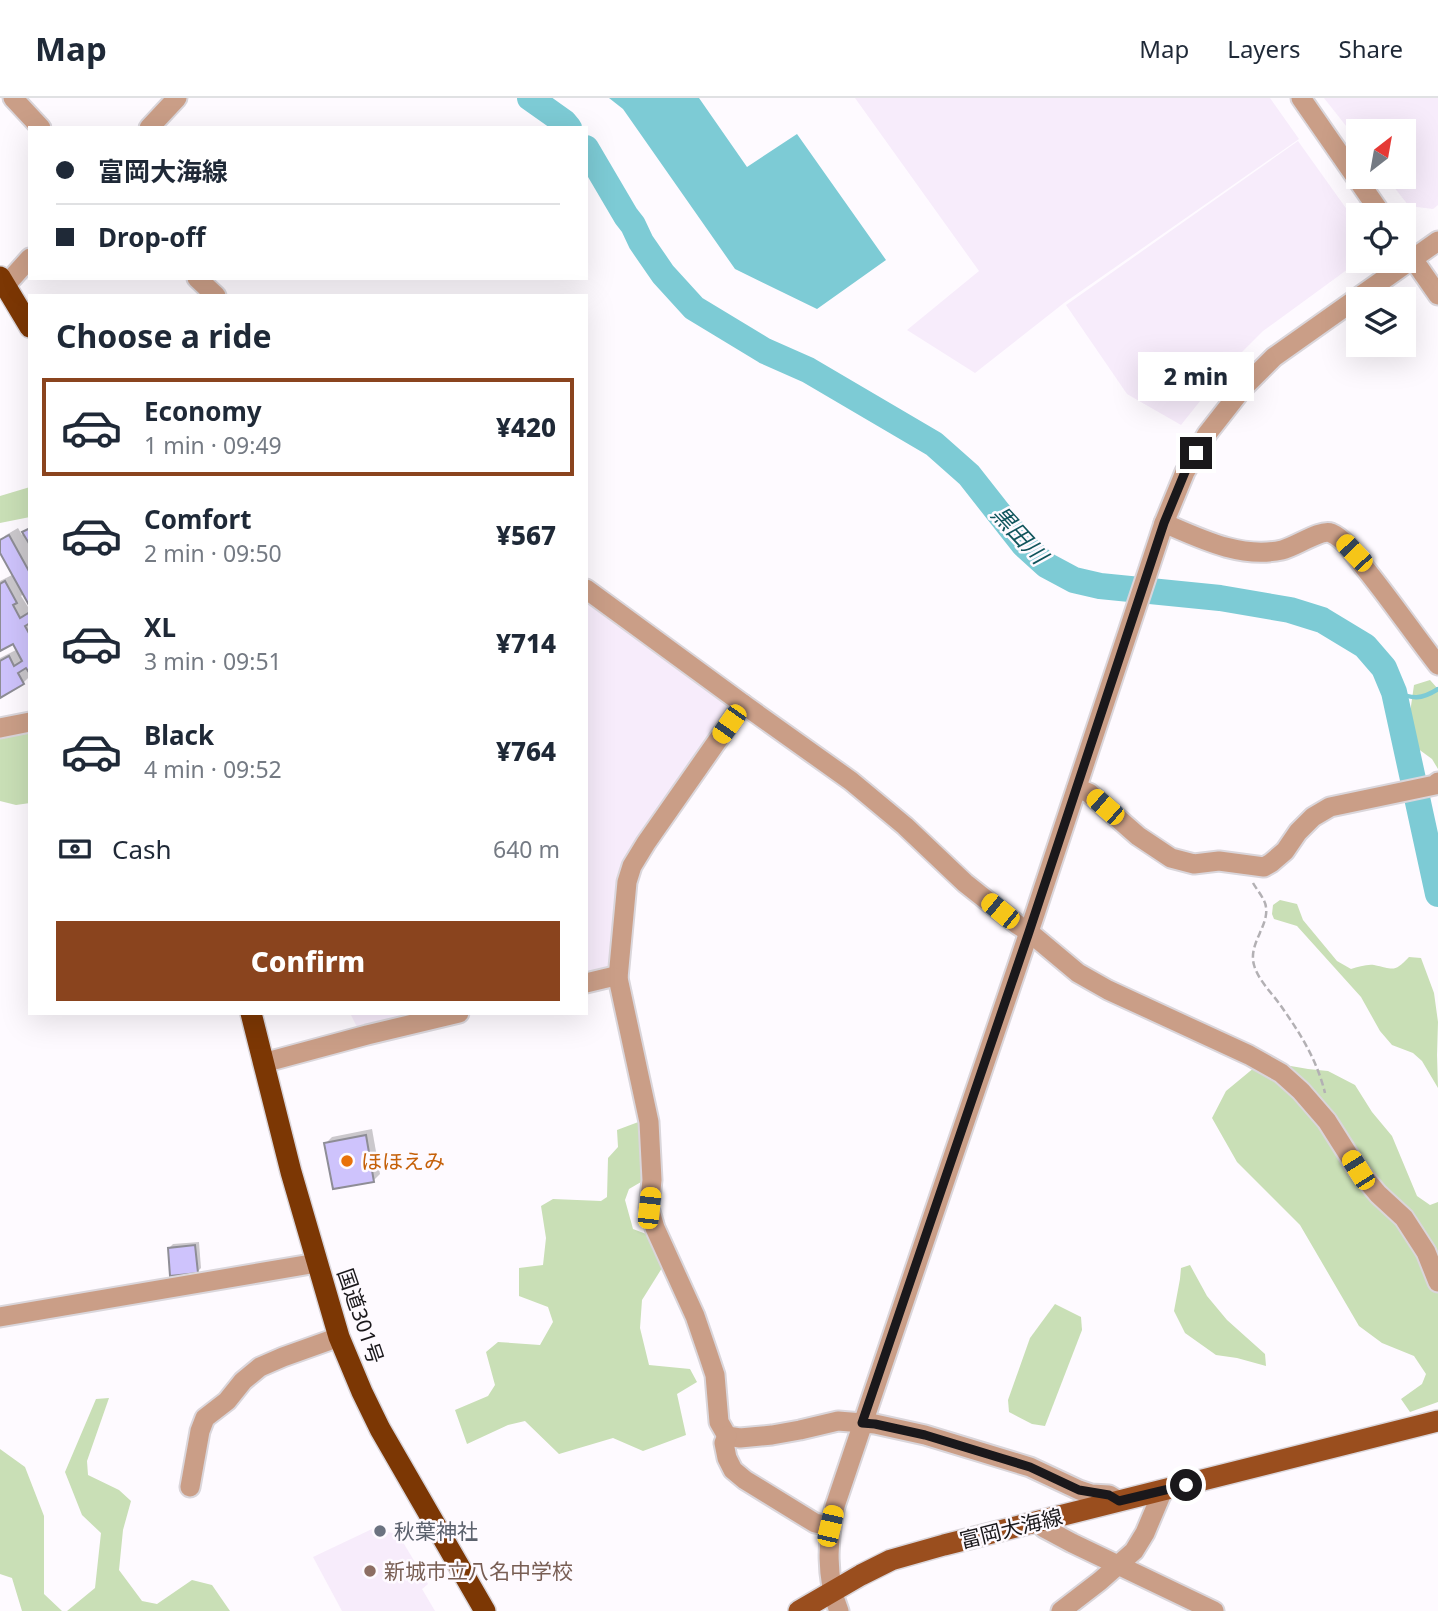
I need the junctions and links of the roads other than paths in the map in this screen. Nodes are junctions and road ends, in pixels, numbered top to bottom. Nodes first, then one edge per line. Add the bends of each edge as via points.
1 (13, 98) edge
2 (177, 98) edge
3 (1301, 98) edge
4 (39, 126) edge
5 (151, 126) edge
6 (1374, 203) edge
7 (1438, 241) edge
8 (1416, 250) edge
9 (28, 260) edge
10 (1416, 264) edge
11 (1383, 273) edge
12 (199, 280) edge
13 (2, 281) edge
14 (214, 294) edge
15 (1438, 295) edge
16 (28, 324) edge
17 (1164, 523) junction
18 (588, 590) edge
19 (1438, 665) edge
20 (743, 704) junction
21 (28, 722) edge
22 (0, 728) edge
23 (1421, 787) edge
24 (1077, 788) junction
25 (1029, 932) junction
26 (618, 978) junction
27 (588, 983) edge
28 (251, 1015) edge
29 (451, 1015) edge
30 (263, 1063) junction
31 (317, 1263) junction
32 (1438, 1282) edge
33 (0, 1317) edge
34 (340, 1338) junction
35 (1438, 1421) edge
36 (862, 1423) junction
37 (727, 1436) junction
38 (190, 1487) dead end
39 (1161, 1491) junction
40 (1119, 1501) junction
41 (1039, 1521) junction
42 (830, 1526) junction
43 (1119, 1565) junction
44 (836, 1601) edge
45 (485, 1611) edge
46 (799, 1611) edge
47 (1061, 1611) edge
48 (1214, 1611) edge

1 - 4 street
2 - 5 street
3 - 6 street
7 - 8 street
9 - 13 street
10 - 15 street
11 - 17 street via 1243,388 1185,472
12 - 14 street
13 - 16 highway
17 - 19 street via 1236,550 1258,552 1283,550 1328,531 1354,553
17 - 24 street
18 - 20 street
20 - 25 street via 851,781 965,883
20 - 26 street via 632,866
21 - 22 street
23 - 24 street via 1330,807 1312,817 1285,851 1264,867 1232,861 1194,864 1171,858
24 - 25 street
25 - 32 street via 1088,979 1281,1073 1327,1121 1378,1194 1404,1218
25 - 36 street
26 - 27 street
26 - 37 street via 649,1122 649,1208 695,1316 715,1375 719,1422
28 - 30 highway, 国道301号
29 - 30 street
30 - 31 highway, 国道301号
31 - 33 street
31 - 34 highway, 国道301号
34 - 38 street via 260,1367 205,1418
34 - 45 highway, 国道301号 via 380,1429
35 - 39 main road, 富岡大海線
36 - 37 street via 838,1421 772,1435
36 - 40 street via 925,1435 1030,1467 1079,1490
36 - 42 street
37 - 42 street via 724,1443 733,1470 815,1523
39 - 40 main road, 富岡大海線
39 - 43 street via 1145,1533
40 - 41 main road, 富岡大海線
41 - 43 street via 1072,1544
41 - 44 main road, 富岡大海線 via 891,1560
42 - 44 street via 828,1547
43 - 47 street
43 - 48 street
44 - 46 main road, 富岡大海線

